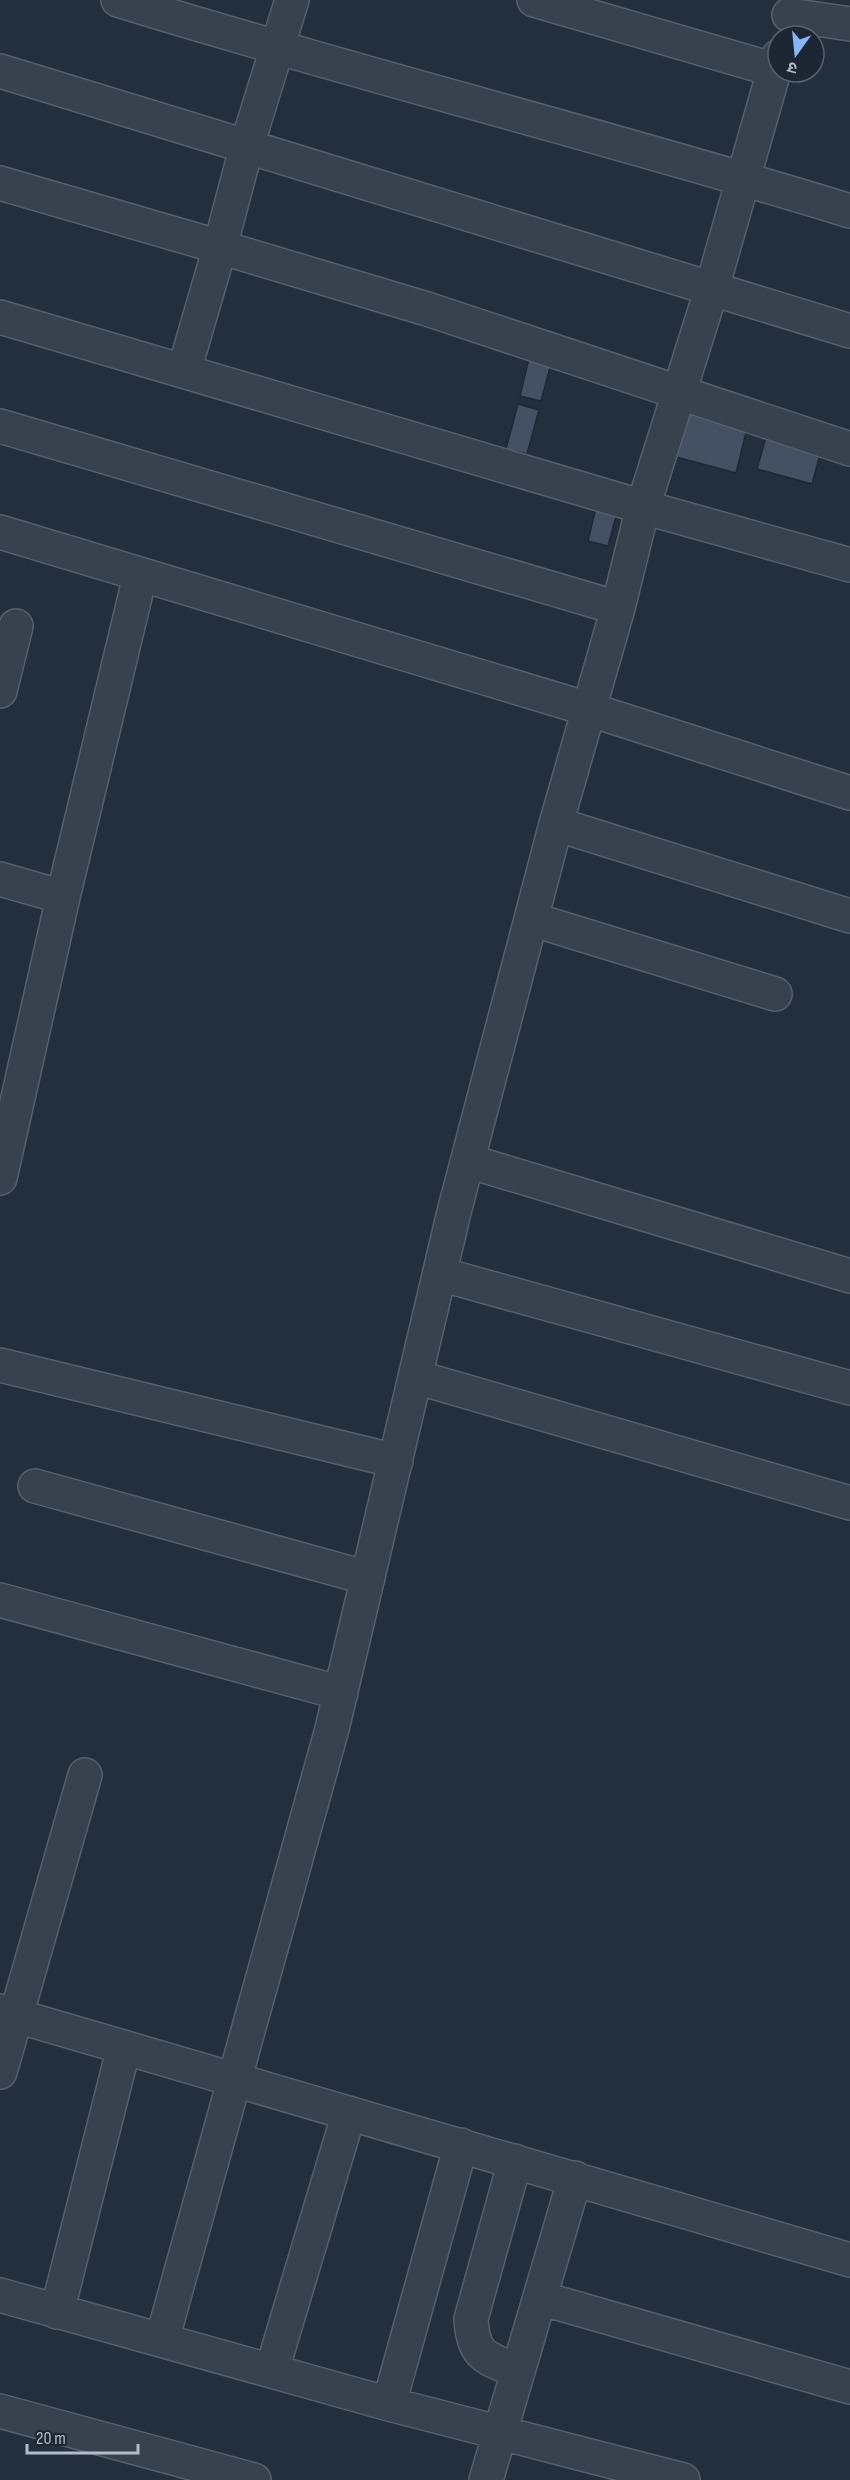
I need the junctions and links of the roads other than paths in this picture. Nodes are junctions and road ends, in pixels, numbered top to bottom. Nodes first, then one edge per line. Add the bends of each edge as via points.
1 (118, 0) edge
2 (292, 0) edge
3 (534, 0) edge
4 (789, 17) edge
5 (850, 24) edge
6 (277, 49) junction
7 (766, 61) edge
8 (0, 71) edge
9 (770, 84) edge
10 (247, 145) junction
11 (742, 178) junction
12 (0, 183) edge
13 (850, 211) edge
14 (220, 247) junction
15 (712, 288) junction
16 (0, 317) edge
17 (850, 331) edge
18 (184, 371) junction
19 (679, 392) junction
20 (0, 426) edge
21 (850, 449) edge
22 (643, 507) junction
23 (0, 532) edge
24 (850, 565) edge
25 (140, 576) junction
26 (618, 608) junction
27 (16, 626) dead end
28 (0, 692) edge
29 (588, 709) junction
30 (850, 793) edge
31 (556, 824) junction
32 (0, 879) edge
33 (63, 897) junction
34 (850, 916) edge
35 (531, 919) junction
36 (775, 994) dead end
37 (468, 1161) junction
38 (0, 1178) edge
39 (440, 1274) junction
40 (850, 1276) edge
41 (0, 1365) edge
42 (416, 1377) junction
43 (850, 1388) edge
44 (396, 1461) junction
45 (35, 1486) dead end
46 (850, 1503) edge
47 (368, 1578) junction
48 (0, 1600) edge
49 (341, 1692) junction
50 (85, 1775) dead end
51 (8, 2013) edge
52 (124, 2047) junction
53 (0, 2072) edge
54 (235, 2081) junction
55 (349, 2113) junction
56 (461, 2145) junction
57 (515, 2161) junction
58 (575, 2178) junction
59 (850, 2260) edge
60 (0, 2295) edge
61 (540, 2298) junction
62 (57, 2312) junction
63 (162, 2340) junction
64 (272, 2370) junction
65 (518, 2371) junction
66 (850, 2387) edge
67 (389, 2404) junction
68 (0, 2411) edge
69 (499, 2432) junction
70 (254, 2480) edge
71 (486, 2480) edge
72 (683, 2480) edge

1 - 6 street
2 - 6 street
3 - 7 street
4 - 5 street
6 - 10 street
6 - 11 street
8 - 10 street
9 - 11 street
10 - 14 street
10 - 15 street
11 - 13 street
11 - 15 street
12 - 14 street
14 - 18 street
14 - 19 street via 427,309
15 - 17 street
15 - 19 street
16 - 18 street
18 - 22 street
19 - 21 street
19 - 22 street
20 - 26 street
22 - 24 street
22 - 26 street
23 - 25 street
25 - 29 street
25 - 33 street
26 - 29 street
27 - 28 street
29 - 30 street
29 - 31 street
31 - 34 street
31 - 35 street
32 - 33 street
33 - 38 street
35 - 36 street
35 - 37 street
37 - 39 street
37 - 40 street
39 - 42 street
39 - 43 street
41 - 44 street
42 - 44 street
42 - 46 street
44 - 47 street
45 - 47 street
47 - 49 street
48 - 49 street
49 - 54 street
50 - 51 street
51 - 52 street
51 - 53 street
52 - 54 street
52 - 62 street
54 - 55 street
54 - 63 street
55 - 56 street
55 - 64 street
56 - 57 street
56 - 67 street
57 - 58 street
57 - 65 street via 471,2319 472,2342 487,2358
58 - 59 street
58 - 61 street
60 - 62 street
61 - 65 street
61 - 66 street
62 - 63 street
63 - 64 street
64 - 67 street
65 - 69 street
67 - 69 street
68 - 70 street
69 - 71 street
69 - 72 street

